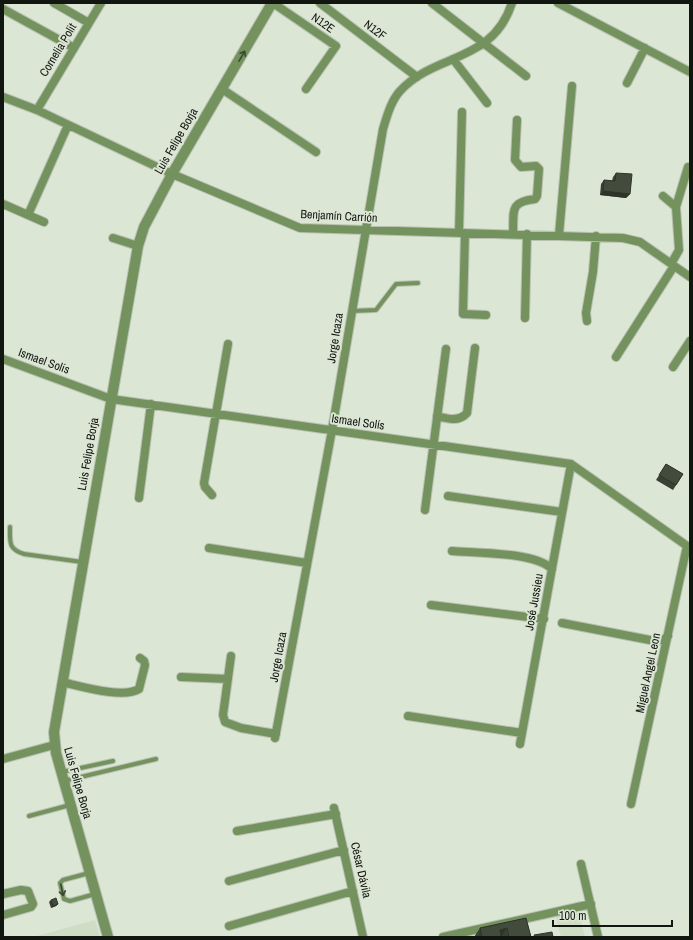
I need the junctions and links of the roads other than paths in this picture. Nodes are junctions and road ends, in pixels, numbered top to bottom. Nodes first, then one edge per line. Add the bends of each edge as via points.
1 (54, 3) edge
2 (273, 3) edge
3 (320, 3) edge
4 (432, 3) edge
5 (512, 3) edge
6 (558, 3) edge
7 (98, 4) edge
8 (3, 9) edge
9 (89, 22) junction
10 (485, 43) junction
11 (74, 48) junction
12 (645, 48) junction
13 (453, 59) junction
14 (690, 72) edge
15 (526, 76) dead end
16 (417, 77) junction
17 (627, 83) dead end
18 (572, 86) dead end
19 (222, 89) junction
20 (306, 89) dead end
21 (3, 97) edge
22 (487, 103) dead end
23 (37, 110) junction
24 (462, 112) dead end
25 (517, 120) dead end
26 (68, 125) junction
27 (316, 152) dead end
28 (688, 167) dead end
29 (172, 174) junction
30 (663, 196) dead end
31 (3, 204) edge
32 (676, 207) junction
33 (28, 215) junction
34 (44, 222) dead end
35 (365, 230) junction
36 (462, 233) junction
37 (513, 234) junction
38 (527, 234) junction
39 (559, 235) junction
40 (596, 236) junction
41 (113, 238) dead end
42 (138, 246) junction
43 (672, 265) junction
44 (690, 277) edge
45 (418, 283) dead end
46 (352, 311) junction
47 (486, 315) dead end
48 (525, 318) dead end
49 (587, 321) dead end
50 (690, 341) edge
51 (228, 344) dead end
52 (475, 348) dead end
53 (446, 349) dead end
54 (616, 357) dead end
55 (3, 359) edge
56 (673, 367) dead end
57 (111, 399) junction
58 (151, 404) junction
59 (217, 414) junction
60 (438, 416) junction
61 (332, 430) junction
62 (434, 445) junction
63 (571, 464) junction
64 (212, 495) dead end
65 (448, 496) dead end
66 (139, 498) dead end
67 (425, 510) dead end
68 (562, 512) junction
69 (10, 527) dead end
70 (689, 547) edge
71 (209, 548) dead end
72 (452, 550) dead end
73 (82, 562) junction
74 (307, 563) junction
75 (552, 570) junction
76 (431, 605) dead end
77 (544, 619) junction
78 (562, 623) dead end
79 (668, 636) junction
80 (231, 656) dead end
81 (140, 658) dead end
82 (181, 677) dead end
83 (228, 679) junction
84 (62, 682) junction
85 (408, 716) dead end
86 (522, 733) junction
87 (520, 744) dead end
88 (54, 745) junction
89 (3, 759) edge
90 (156, 759) dead end
91 (113, 761) dead end
92 (63, 777) junction
93 (631, 804) dead end
94 (70, 805) junction
95 (29, 816) dead end
96 (237, 831) dead end
97 (344, 850) junction
98 (581, 864) dead end
99 (90, 873) junction
100 (229, 881) dead end
101 (353, 891) junction
102 (3, 894) edge
103 (96, 894) junction
104 (591, 904) junction
105 (3, 915) edge
106 (229, 926) dead end
107 (108, 937) edge
108 (363, 937) edge
109 (443, 937) edge
110 (598, 937) edge

1 - 9 street
19 -> 2 street, Luis Felipe Borja
2 - 20 street, N12E via 336,46
3 - 16 street, N12F
4 - 10 street
5 - 10 street, Jorge Icaza via 498,31
6 - 12 street
7 - 9 street, Cornelia Polit
8 - 11 street
9 - 11 street, Cornelia Polit
10 - 13 street, Jorge Icaza
10 - 15 street
11 - 23 street, Cornelia Polit
12 - 14 street
12 - 17 street
13 - 16 street, Jorge Icaza
13 - 22 street
16 - 35 street, Jorge Icaza via 399,91 387,114
18 - 39 street
19 - 27 street
19 - 29 street, Luis Felipe Borja
21 - 23 street, Benjamín Carrión
23 - 26 street, Benjamín Carrión
24 - 36 street
25 - 37 street via 515,160 521,167 536,166 539,169 537,196 535,199 521,201 517,205 514,211
26 - 29 street, Benjamín Carrión
26 - 33 street
28 - 32 street
29 - 35 street, Benjamín Carrión via 292,225 304,228
29 - 42 street, Luis Felipe Borja via 144,227
30 - 32 street
31 - 33 street
32 - 43 street via 679,250
33 - 34 street
35 - 36 street, Benjamín Carrión
35 - 46 street, Jorge Icaza
36 - 37 street, Benjamín Carrión
36 - 47 street via 463,314
37 - 38 street, Benjamín Carrión
38 - 39 street, Benjamín Carrión
38 - 48 street
39 - 40 street, Benjamín Carrión
40 - 43 street, Benjamín Carrión via 640,242
40 - 49 street
41 - 42 street
42 - 57 street, Luis Felipe Borja
43 - 44 street, Benjamín Carrión
43 - 54 street
45 - 46 lane via 396,284 376,310
46 - 61 street, Jorge Icaza
50 - 56 street
51 - 59 street
52 - 60 street via 467,413 457,419
53 - 60 street
55 - 57 street, Ismael Solís
57 - 58 street, Ismael Solís
57 - 73 street, Luis Felipe Borja
58 - 59 street, Ismael Solís
58 - 66 street
59 - 61 street, Ismael Solís
59 - 64 street via 204,483 204,487
60 - 62 street
61 - 62 street, Ismael Solís
61 - 74 street, Jorge Icaza
62 - 63 street, Ismael Solís
62 - 67 street
63 - 68 street, José Jussieu
63 - 70 street, Ismael Solís
65 - 68 street
68 - 75 street, José Jussieu
69 - 73 lane via 10,545 15,551
70 - 79 street, Miguel Angel Leon
71 - 74 street
72 - 75 street via 526,557 540,561
73 - 84 street, Luis Felipe Borja
74 - 83 street, Jorge Icaza via 275,736 225,722
75 - 77 street, José Jussieu
76 - 77 street
77 - 86 street, José Jussieu
78 - 79 street via 655,640 664,640
79 - 93 street, Miguel Angel Leon
80 - 83 street
81 - 84 street via 144,661 144,672 139,689 133,692 118,693
82 - 83 street
84 - 88 street, Luis Felipe Borja via 55,721
85 - 86 street
86 - 87 street, José Jussieu
88 - 89 street
88 - 92 street, Luis Felipe Borja
90 - 92 lane
91 - 92 lane
92 - 94 street, Luis Felipe Borja
94 - 95 lane
94 - 99 street, Luis Felipe Borja
96 - 97 street, César Dávila via 335,811
97 - 100 street
97 - 101 street, César Dávila
98 - 104 street
99 - 103 street, Luis Felipe Borja
99 -> 103 lane via 63,880 60,883 64,899 70,901
101 - 106 street
101 - 108 street, César Dávila
102 - 105 street via 28,891 33,904 31,907
103 - 107 street, Luis Felipe Borja
104 - 109 street
104 - 110 street

